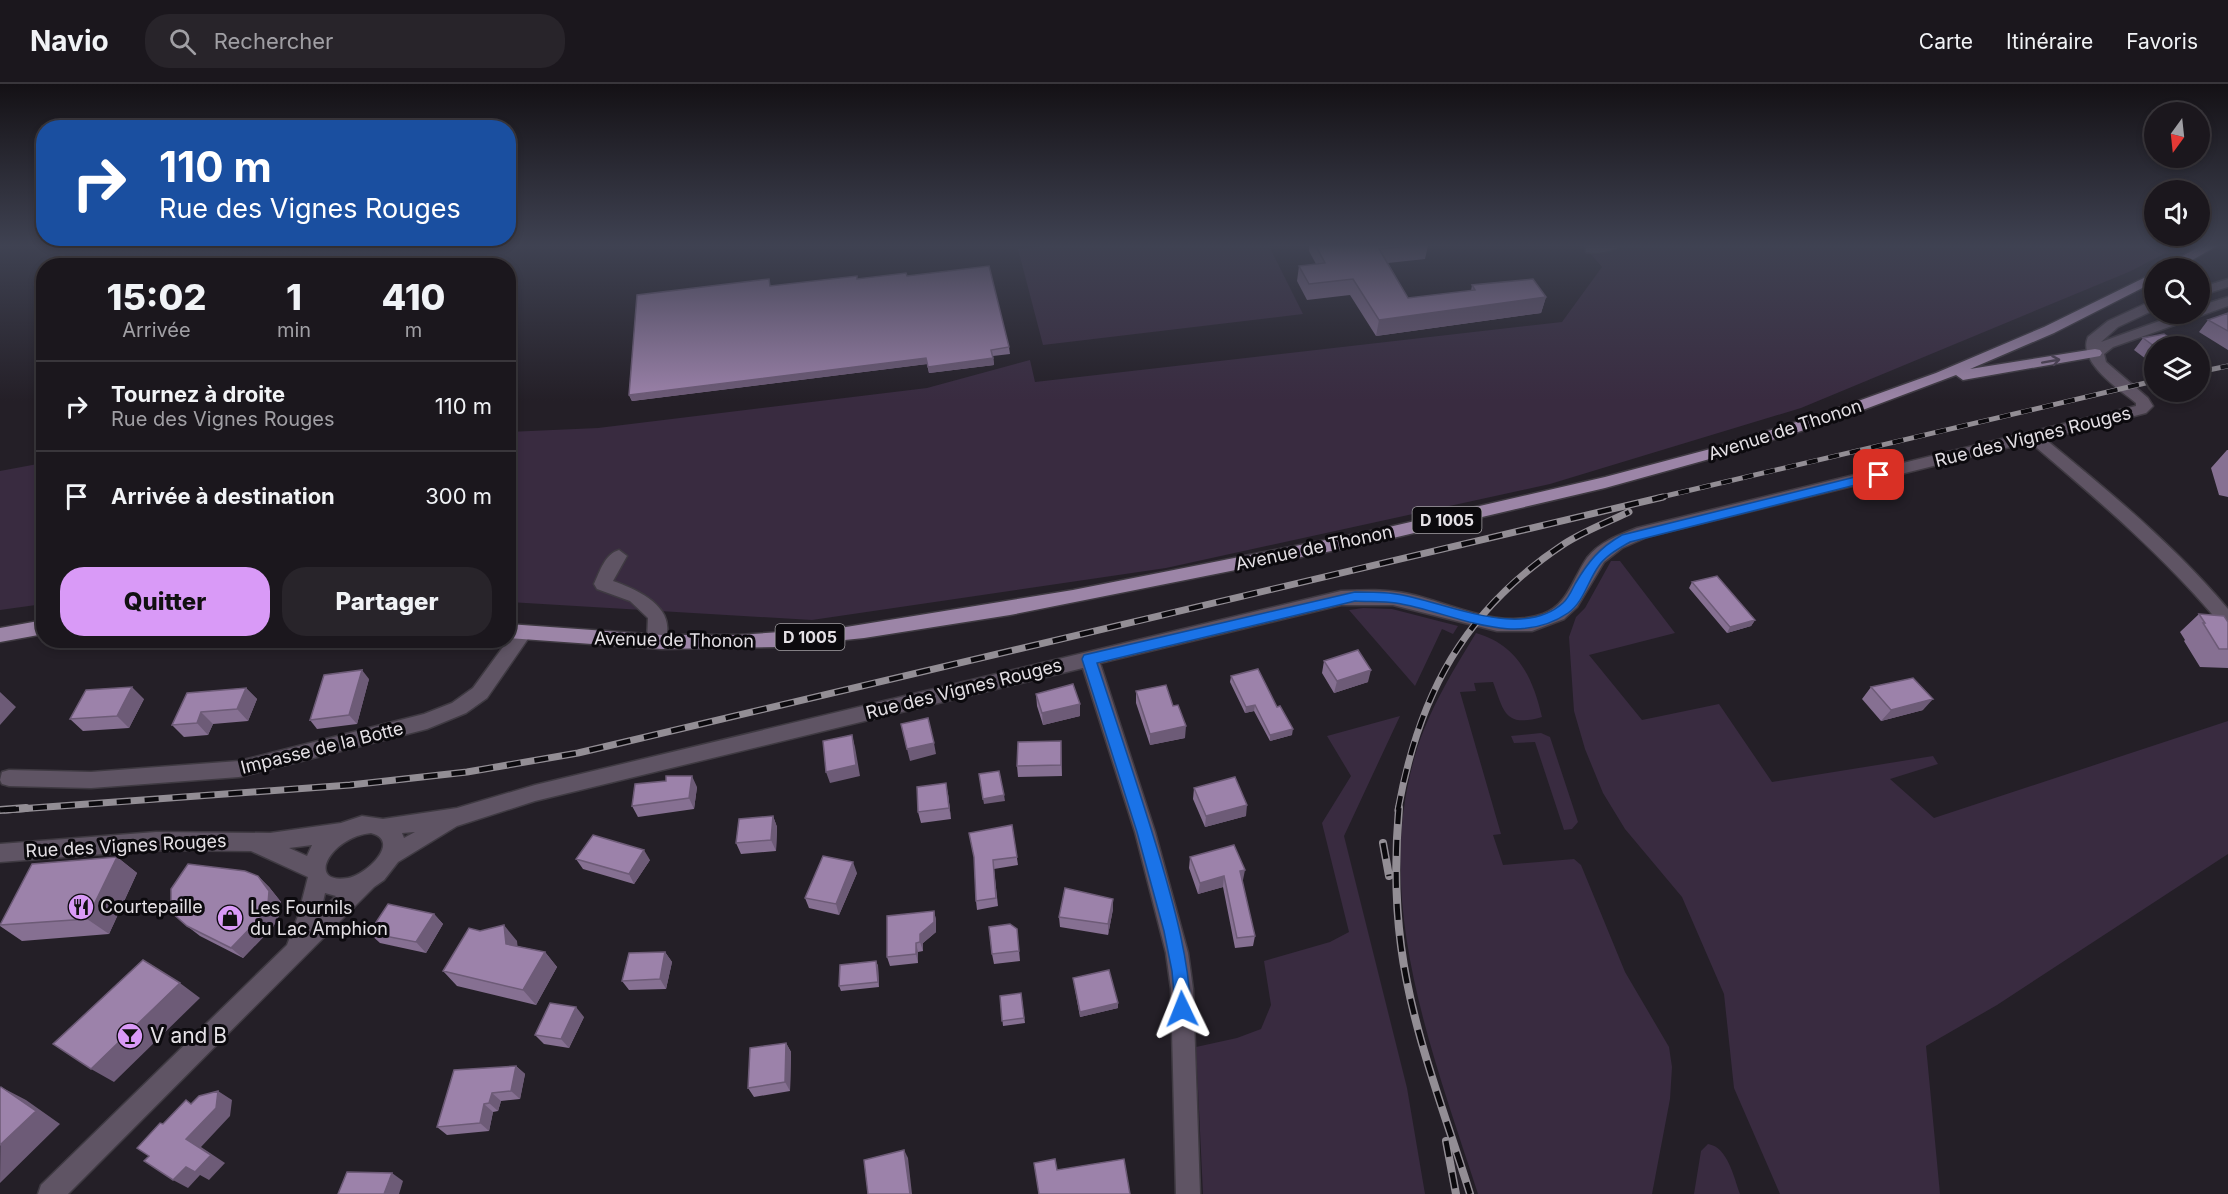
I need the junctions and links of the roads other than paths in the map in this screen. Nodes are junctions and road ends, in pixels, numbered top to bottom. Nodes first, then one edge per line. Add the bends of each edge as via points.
1 (2113, 298) edge
2 (2228, 301) edge
3 (2210, 307) edge
4 (2144, 311) edge
5 (2162, 324) edge
6 (2095, 353) junction
7 (1934, 379) junction
8 (2033, 437) junction
9 (619, 556) dead end
10 (2228, 621) edge
11 (36, 628) edge
12 (516, 632) edge
13 (0, 635) edge
14 (656, 642) junction
15 (507, 648) edge
16 (1092, 668) junction
17 (9, 778) dead end
18 (457, 817) junction
19 (384, 827) junction
20 (341, 832) junction
21 (252, 843) junction
22 (0, 853) edge
23 (392, 855) junction
24 (317, 873) junction
25 (366, 881) junction
26 (291, 954) junction
27 (50, 1194) edge
28 (1188, 1194) edge

1 - 7 main road, Avenue de Thonon / D 1005
2 - 3 street
4 - 6 street via 2098,334 2093,340
5 - 6 street via 2108,344
7 -> 6 main road
6 - 8 street, Rue des Vignes Rouges via 2103,369 2143,400 2144,408
7 - 14 main road, Avenue de Thonon / D 1005 via 1697,458 1521,503 1311,549 896,627 776,640
8 - 10 street via 2154,538
8 - 16 street, Rue des Vignes Rouges via 1626,538 1594,562 1569,606 1530,625 1476,619 1396,598 1341,598
9 - 14 street via 603,584 652,608 660,624
11 - 13 main road
12 - 14 main road, Avenue de Thonon / D 1005
15 - 17 street, Impasse de la Botte via 480,693 459,708 427,721 238,769 91,780
16 - 18 street, Rue des Vignes Rouges via 535,793
16 - 28 street via 1145,832 1178,953
18 - 19 street, Rue des Vignes Rouges
18 - 23 street, Rue des Vignes Rouges
19 - 20 street via 364,824
19 - 23 street via 394,838
20 - 21 street, Rue des Vignes Rouges
20 - 24 street via 324,846
21 - 22 street, Rue des Vignes Rouges via 156,841
21 - 24 street, Rue des Vignes Rouges
23 - 25 street
24 - 25 street via 327,885 341,888
24 - 26 street via 309,916
25 - 26 street
26 - 27 street

